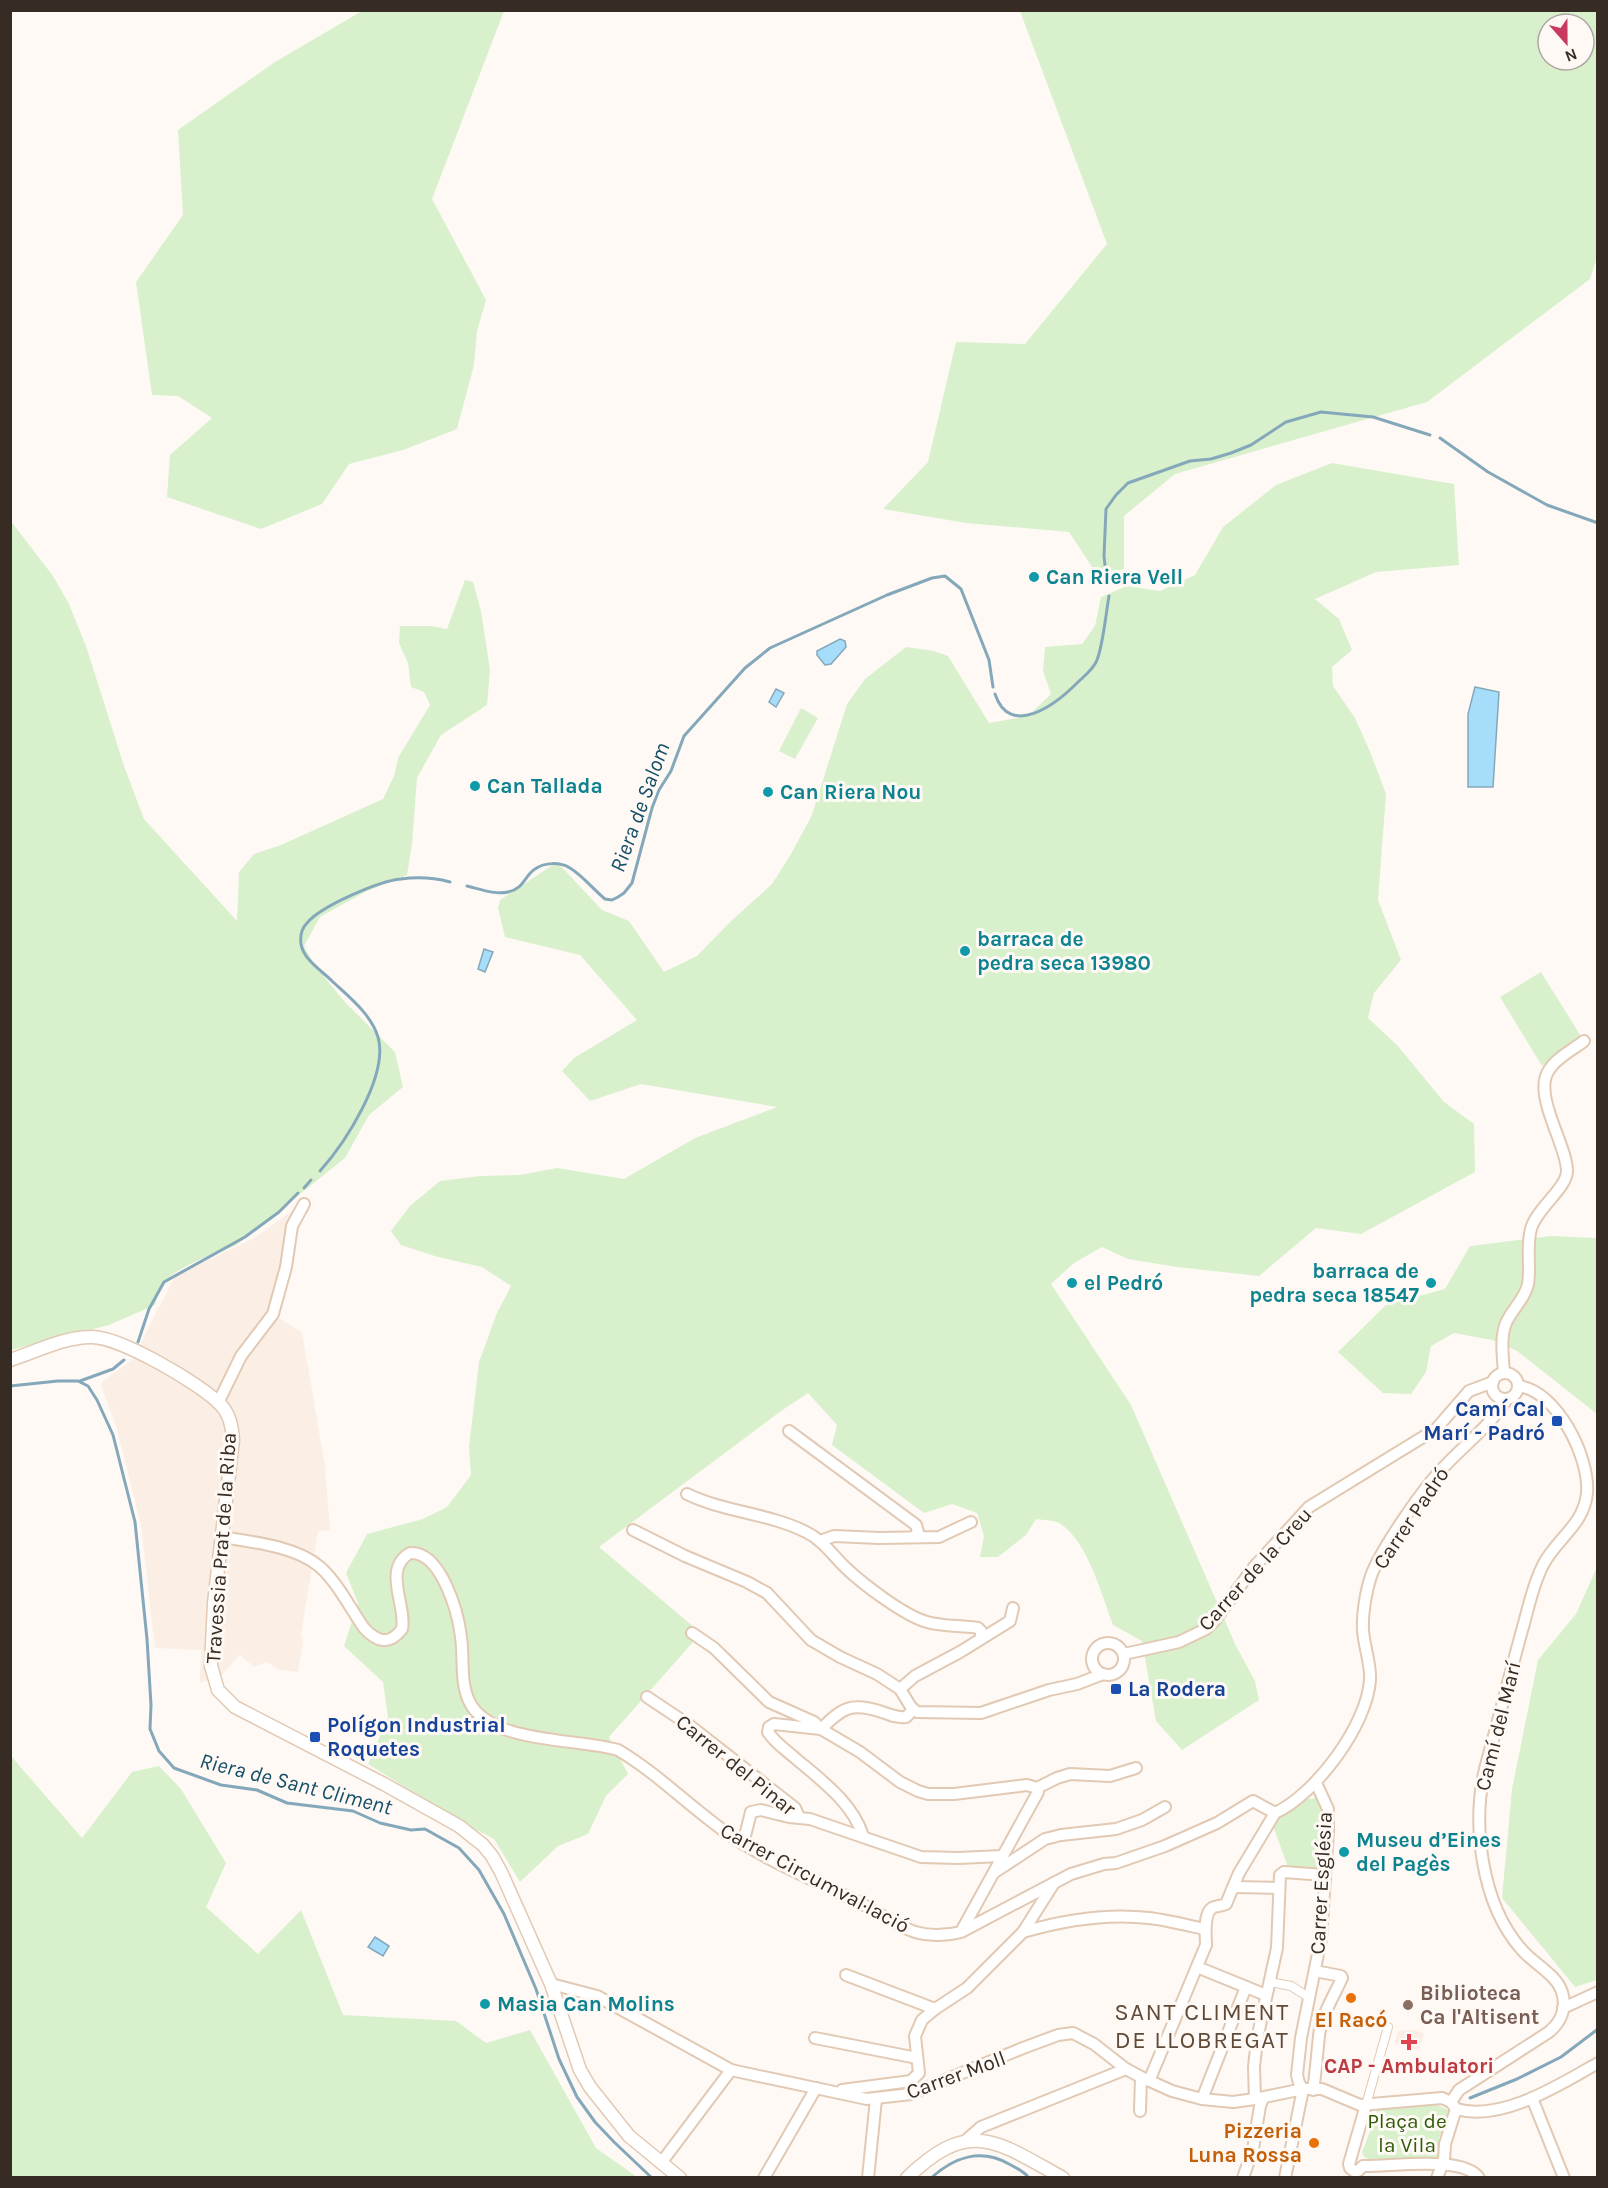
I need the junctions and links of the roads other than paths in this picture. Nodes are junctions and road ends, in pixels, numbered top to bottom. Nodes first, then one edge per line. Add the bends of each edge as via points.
1 (1584, 1041) dead end
2 (304, 1204) dead end
3 (10, 1360) edge
4 (1504, 1373) junction
5 (1493, 1382) junction
6 (1518, 1386) junction
7 (1507, 1399) junction
8 (218, 1403) junction
9 (789, 1431) dead end
10 (687, 1494) dead end
11 (970, 1522) dead end
12 (633, 1530) dead end
13 (222, 1537) junction
14 (914, 1537) junction
15 (820, 1541) junction
16 (1013, 1608) dead end
17 (692, 1633) dead end
18 (981, 1638) junction
19 (1124, 1654) junction
20 (1103, 1674) junction
21 (900, 1689) junction
22 (647, 1697) dead end
23 (913, 1710) junction
24 (821, 1729) junction
25 (1136, 1768) dead end
26 (1316, 1783) junction
27 (1036, 1788) junction
28 (1165, 1807) dead end
29 (1275, 1814) junction
30 (799, 1817) junction
31 (863, 1836) junction
32 (743, 1844) junction
33 (1002, 1856) junction
34 (992, 1873) junction
35 (1324, 1875) junction
36 (1054, 1883) junction
37 (1233, 1887) junction
38 (1278, 1888) junction
39 (975, 1905) junction
40 (983, 1919) junction
41 (1204, 1929) junction
42 (961, 1932) junction
43 (1023, 1932) junction
44 (1197, 1967) junction
45 (1315, 1971) junction
46 (846, 1975) dead end
47 (1270, 1982) junction
48 (551, 1984) junction
49 (1246, 1987) junction
50 (1598, 1992) edge
51 (1266, 1995) junction
52 (1310, 1998) junction
53 (1563, 2008) junction
54 (935, 2009) junction
55 (1388, 2027) dead end
56 (815, 2037) dead end
57 (917, 2058) junction
58 (1598, 2063) edge
59 (1126, 2069) junction
60 (731, 2070) junction
61 (1145, 2079) junction
62 (816, 2088) junction
63 (1308, 2090) junction
64 (832, 2091) junction
65 (1532, 2098) junction
66 (876, 2099) junction
67 (1202, 2099) junction
68 (1259, 2099) junction
69 (1366, 2105) junction
70 (1454, 2105) junction
71 (1140, 2111) dead end
72 (965, 2141) junction
73 (660, 2163) junction
74 (1441, 2164) junction
75 (1356, 2172) edge
76 (680, 2178) edge
77 (764, 2178) edge
78 (868, 2178) edge
79 (907, 2178) edge
80 (1063, 2178) edge
81 (1243, 2178) edge
82 (1286, 2178) edge
83 (1437, 2178) edge
84 (1479, 2178) edge
85 (1564, 2178) edge

1 - 4 street via 1550,1067 1545,1077 1549,1114 1567,1173 1531,1228 1526,1293 1505,1325
2 - 8 street via 292,1226 273,1314 241,1356
3 - 8 street, Travessia Prat de la Riba via 94,1336 134,1350
4 - 5 street
4 - 6 street via 1514,1377
5 - 7 street via 1496,1396
5 - 19 street, Carrer de la Creu via 1469,1391 1436,1429 1309,1507 1254,1567 1206,1629 1179,1642
6 - 7 street via 1517,1393
6 - 53 street, Camí del Marí via 1541,1397 1568,1428 1584,1466 1587,1494 1581,1516 1543,1564 1531,1596 1484,1773 1480,1841 1500,1917 1522,1950 1557,1982 1563,1994
7 - 26 street, Carrer Padró via 1493,1420 1434,1478 1374,1569 1363,1622 1370,1673 1367,1696 1357,1724
8 - 13 street, Travessia Prat de la Riba via 227,1414 233,1440
9 - 14 street via 916,1525 918,1532
10 - 15 street via 795,1527
11 - 14 street via 945,1536
12 - 21 street via 757,1587 774,1599 811,1640
13 - 32 street, Carrer Circumval·lació via 262,1543 318,1565 364,1628 381,1640 390,1639 402,1629 398,1568 406,1555 419,1553 426,1557 440,1574 452,1602 461,1635 464,1684 478,1713 513,1732 623,1753
13 - 48 street, Travessia Prat de la Riba via 211,1649 218,1690 235,1707 459,1826 488,1850
14 - 15 street via 834,1536
15 - 18 street via 857,1578 905,1610 931,1623 978,1628
16 - 18 street via 1010,1621
17 - 24 street via 714,1648 769,1702
18 - 21 street via 915,1676
19 - 20 street via 1118,1671
19 - 20 street, Carrer de la Creu via 1110,1643 1096,1648 1093,1663
20 - 23 street via 981,1713
21 - 23 street
22 - 30 street, Carrer del Pinar via 789,1803
23 - 24 street via 898,1718 851,1707
24 - 27 street via 900,1782 928,1794 1028,1785
24 - 31 street via 774,1724 768,1732 834,1793 859,1822
25 - 27 street via 1110,1776 1070,1774
26 - 29 street, Carrer Padró
26 - 35 street, Carrer Església via 1329,1815
27 - 33 street via 1038,1792
28 - 34 street via 1116,1829 1045,1839
29 - 36 street, Carrer Circumval·lació via 1253,1801 1179,1840
29 - 37 street
30 - 31 street, Carrer del Pinar
30 - 32 street via 755,1810 750,1815
31 - 33 street, Carrer del Pinar via 921,1857
32 - 42 street, Carrer Circumval·lació via 904,1929 937,1936
33 - 34 street
34 - 39 street
35 - 38 street via 1284,1872
35 - 45 street, Carrer Església via 1323,1919
36 - 40 street, Carrer Circumval·lació
36 - 43 street
37 - 38 street
37 - 41 street via 1226,1904 1210,1909
38 - 47 street via 1277,1948
39 - 40 street via 975,1913
39 - 42 street
40 - 42 street, Carrer Circumval·lació
41 - 43 street via 1148,1918 1110,1917 1064,1920
41 - 44 street via 1206,1946
43 - 54 street via 967,1988
44 - 49 street
44 - 61 street
45 - 52 street, Carrer Església
45 - 63 street via 1342,1978 1321,2027
46 - 54 street
47 - 51 street
47 - 52 street via 1290,1986
48 - 60 street, Carrer Moll via 597,1996
48 - 73 street, Travessia Prat de la Riba via 573,2054 590,2087 629,2136
49 - 51 street
49 - 67 street
50 - 53 street
51 - 68 street via 1254,2067
52 - 63 street, Carrer Església via 1297,2075 1299,2083
53 - 70 street via 1559,2023 1549,2032 1459,2090
54 - 57 street via 916,2031
55 - 69 street
56 - 57 street
57 - 64 street via 919,2073 911,2081
58 - 65 street
59 - 61 street, Carrer Moll
59 - 66 street, Carrer Moll via 1072,2032 912,2094
59 - 72 street via 981,2127
60 - 62 street, Carrer Moll
60 - 73 street
61 - 67 street, Carrer Moll
61 - 71 street
62 - 64 street, Carrer Moll
62 - 77 street
63 - 68 street, Carrer Moll
63 - 69 street via 1327,2090
63 - 82 street
64 - 66 street, Carrer Moll
65 - 70 street via 1490,2110 1463,2111
65 - 85 street
66 - 78 street
67 - 68 street, Carrer Moll
68 - 81 street via 1253,2149
69 - 70 street via 1442,2098
69 - 75 street via 1349,2166
70 - 74 street
72 - 79 street via 935,2153
72 - 80 street via 995,2143
73 - 76 street, Travessia Prat de la Riba
74 - 75 street
74 - 83 street
74 - 84 street via 1468,2169

